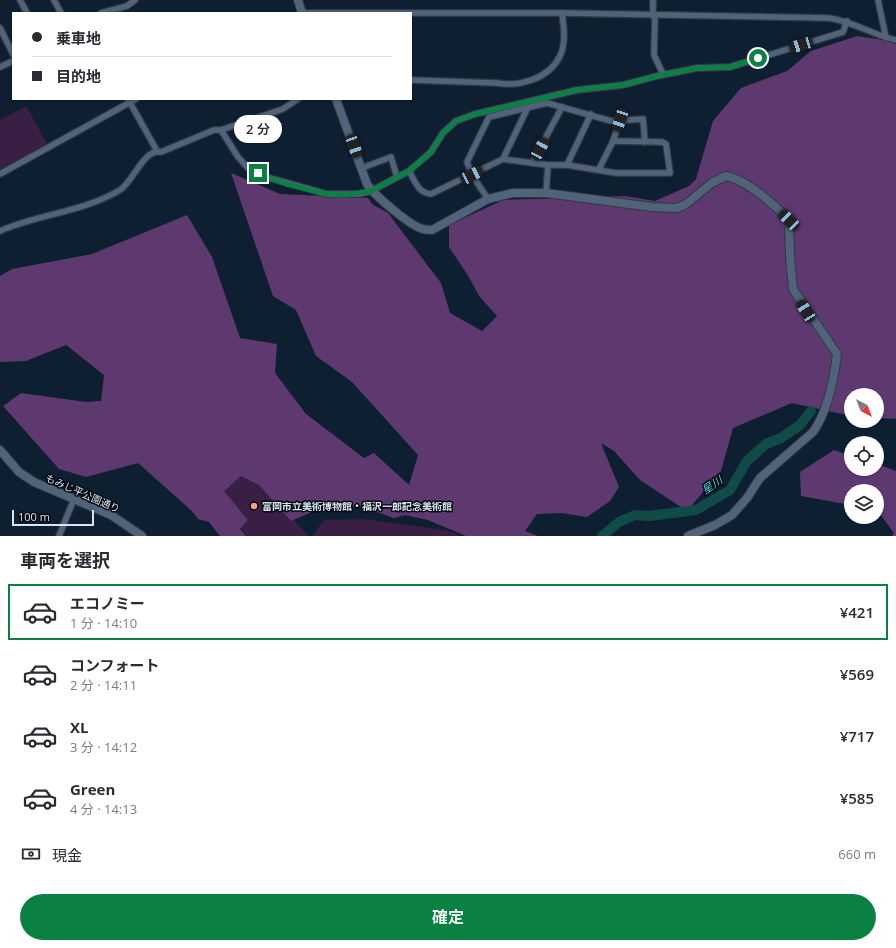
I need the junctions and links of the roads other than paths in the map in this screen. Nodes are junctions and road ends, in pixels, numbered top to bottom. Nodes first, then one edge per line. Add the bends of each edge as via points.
1 (20, 0) edge
2 (54, 0) edge
3 (135, 0) edge
4 (298, 0) edge
5 (653, 0) edge
6 (878, 0) edge
7 (26, 12) edge
8 (60, 12) edge
9 (105, 12) edge
10 (302, 12) edge
11 (412, 13) edge
12 (562, 13) junction
13 (654, 16) junction
14 (847, 21) junction
15 (0, 28) edge
16 (886, 38) junction
17 (896, 40) edge
18 (12, 52) edge
19 (12, 61) edge
20 (0, 67) edge
21 (663, 74) junction
22 (412, 80) edge
23 (129, 100) edge
24 (296, 100) edge
25 (336, 100) edge
26 (562, 106) junction
27 (528, 107) junction
28 (591, 114) junction
29 (620, 120) junction
30 (220, 130) junction
31 (613, 141) junction
32 (644, 142) junction
33 (157, 151) junction
34 (503, 159) junction
35 (532, 163) junction
36 (548, 165) junction
37 (567, 165) junction
38 (362, 168) junction
39 (599, 169) junction
40 (409, 171) junction
41 (0, 174) edge
42 (472, 175) junction
43 (397, 177) junction
44 (371, 191) junction
45 (546, 194) junction
46 (488, 199) junction
47 (0, 231) edge
48 (0, 450) edge
49 (74, 499) junction
50 (59, 536) edge
51 (142, 536) edge
52 (688, 536) edge

1 - 7 street
2 - 8 street
3 - 9 street via 127,6
4 - 10 street
5 - 13 street
6 - 16 street
11 - 12 street
12 - 13 street
12 - 22 street via 564,28 560,55 551,66 528,82 508,85
13 - 14 street via 828,18
13 - 21 street via 654,55
14 - 16 street
14 - 21 street via 843,32 730,67 697,68
15 - 18 street
16 - 17 street
19 - 20 street
21 - 40 street via 622,85 577,90 475,114 456,121 443,133 431,152
23 - 33 street
23 - 41 street
24 - 30 street via 283,109
25 - 38 street
26 - 27 street via 547,103
26 - 28 street
26 - 35 street
27 - 34 street
27 - 42 street via 489,117 467,162
28 - 29 street via 610,121
28 - 37 street
29 - 31 street
29 - 32 street via 643,119
30 - 33 street via 214,130 161,152
30 - 44 street via 249,169 266,177 327,194 345,195
31 - 32 street
31 - 39 street
32 - 39 street via 666,144 670,172 616,173
33 - 47 street via 150,154 121,189 93,203
34 - 35 street
34 - 42 street
35 - 36 street
36 - 37 street
36 - 45 street
37 - 39 street
38 - 43 street via 391,157
38 - 44 street
40 - 42 street via 419,190 424,194 431,194
40 - 43 street
42 - 46 street
43 - 44 street
44 - 46 street via 422,229 432,230
45 - 46 street via 513,194
45 - 52 street via 677,208 686,204 713,182 726,176 768,200 789,220 793,289 837,354 827,403 813,432 760,478 732,515
48 - 49 street, もみじ平公園通り via 19,472 34,482
49 - 50 street
49 - 51 street, もみじ平公園通り via 111,515

